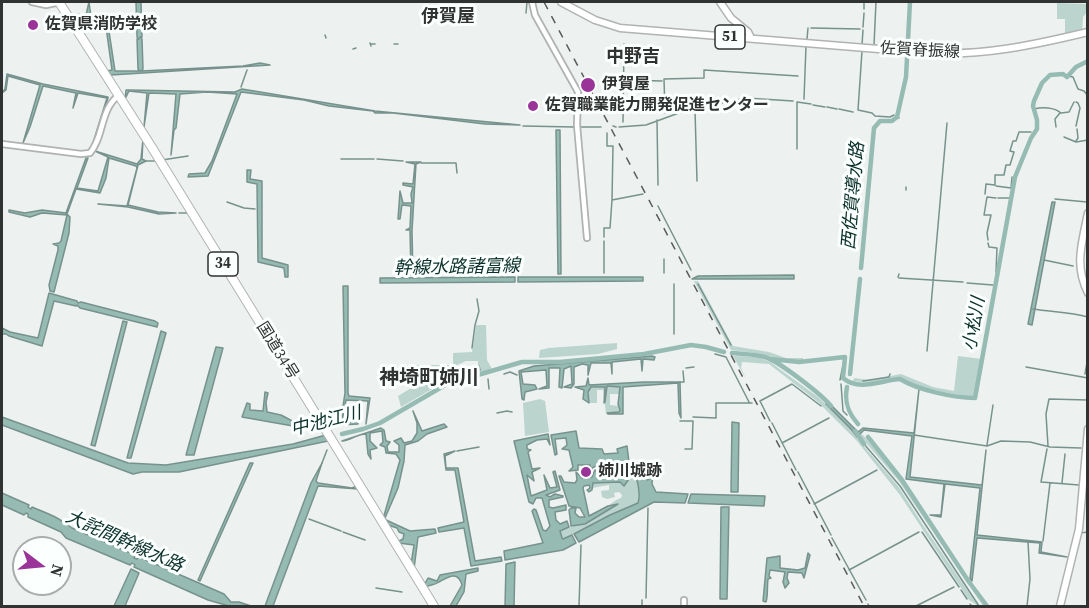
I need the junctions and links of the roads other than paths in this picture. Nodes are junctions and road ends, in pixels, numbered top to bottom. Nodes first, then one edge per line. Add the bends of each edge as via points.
1 (32, 2) edge
2 (60, 2) edge
3 (532, 2) edge
4 (561, 2) edge
5 (720, 2) edge
6 (1088, 32) edge
7 (751, 38) junction
8 (118, 96) junction
9 (2, 144) edge
10 (1088, 213) edge
11 (587, 238) dead end
12 (1088, 293) edge
13 (1088, 429) edge
14 (684, 600) dead end
15 (434, 606) edge
16 (684, 606) edge
17 (1060, 606) edge

1 - 2 street
2 - 8 highway, 国道34号 / 34
3 - 11 street via 535,15 577,87
4 - 7 main road, 佐賀脊振線 / 51 via 620,28
5 - 7 main road, 51
6 - 7 main road, 佐賀脊振線 / 51 via 1030,46 947,54
8 - 9 street via 110,104 90,153
8 - 15 highway, 国道34号 / 34
10 - 12 main road via 1079,261
13 - 17 main road via 1078,529
14 - 16 street

